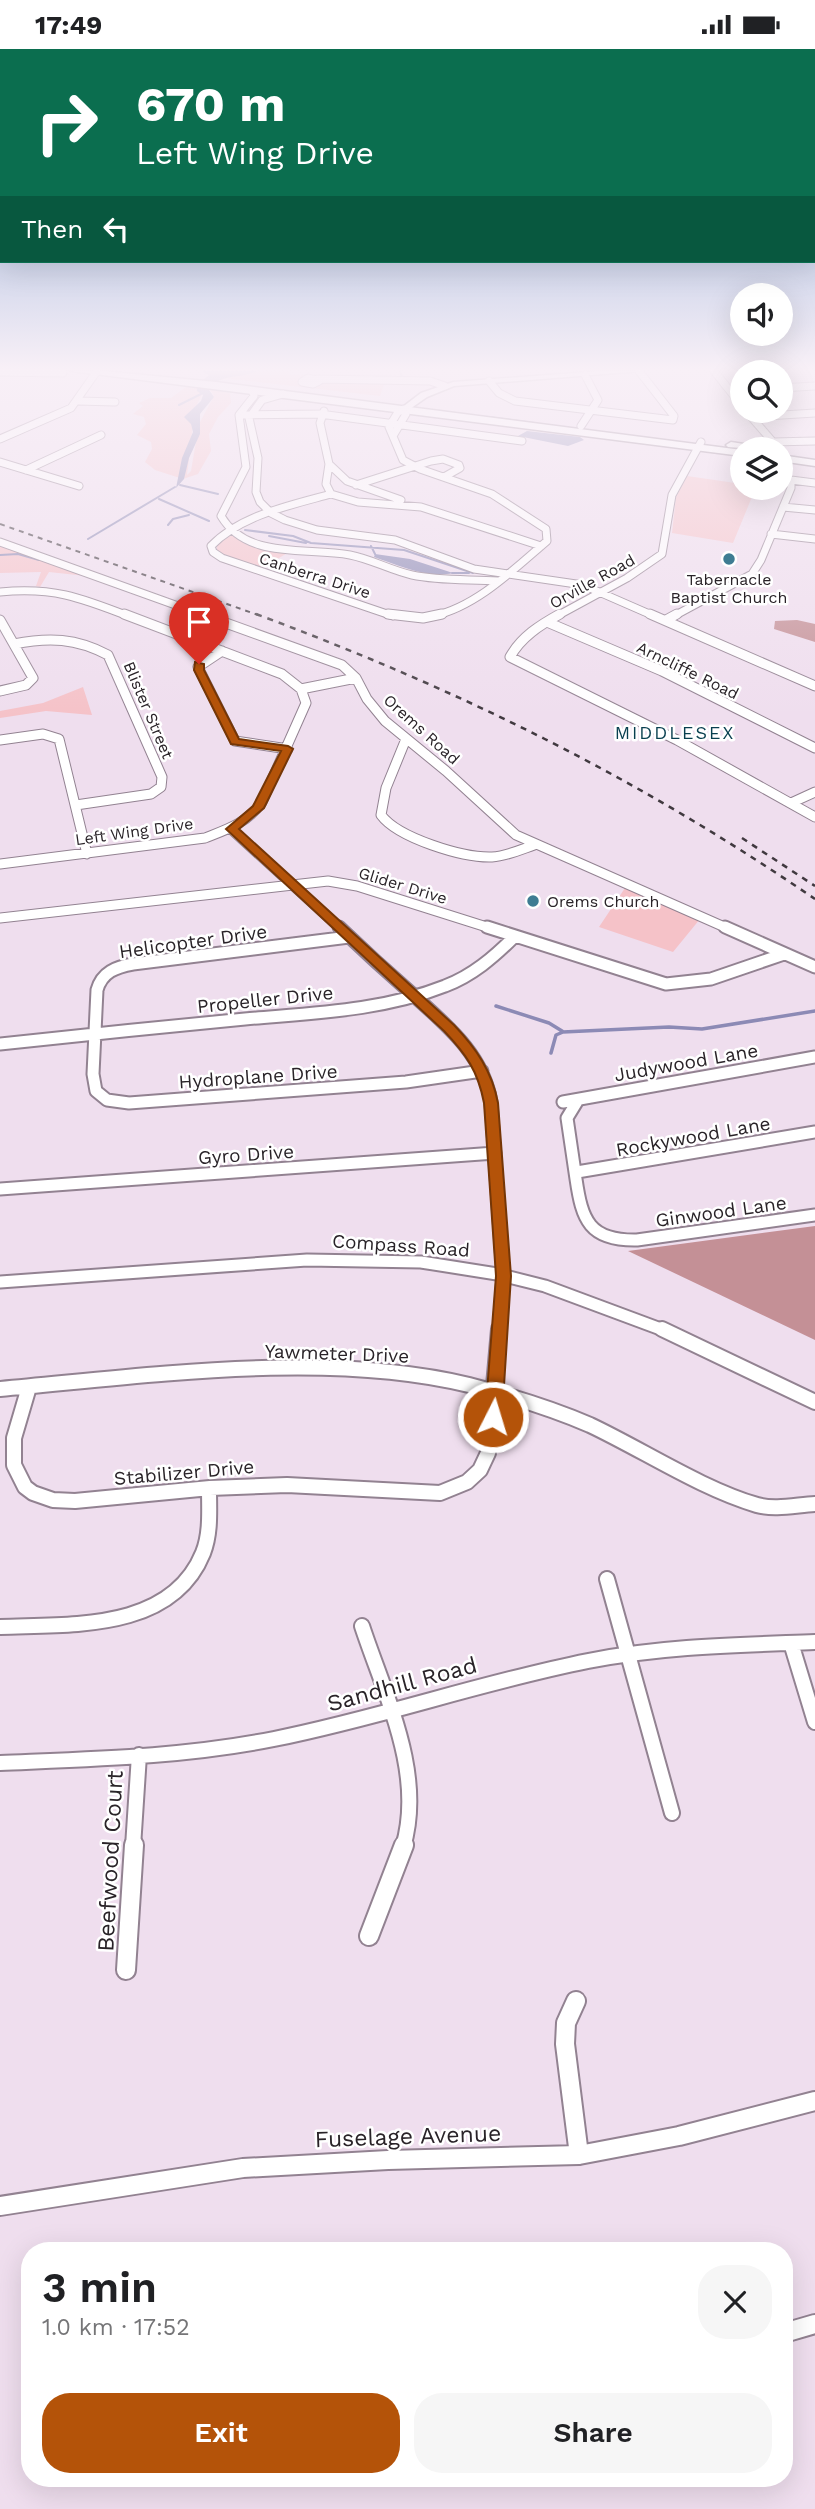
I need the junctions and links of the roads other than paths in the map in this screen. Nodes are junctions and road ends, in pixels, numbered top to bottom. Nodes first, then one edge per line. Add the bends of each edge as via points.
1 (236, 486) edge
2 (256, 486) edge
3 (329, 486) edge
4 (358, 486) edge
5 (469, 486) edge
6 (676, 486) edge
7 (331, 493) junction
8 (395, 498) junction
9 (786, 500) edge
10 (386, 503) junction
11 (783, 506) junction
12 (421, 507) junction
13 (815, 510) edge
14 (271, 513) junction
15 (230, 531) junction
16 (771, 534) junction
17 (815, 539) edge
18 (0, 542) edge
19 (541, 546) junction
20 (508, 574) junction
21 (497, 581) junction
22 (538, 584) joint
23 (0, 592) edge
24 (600, 593) junction
25 (0, 620) edge
26 (666, 620) junction
27 (547, 622) junction
28 (14, 644) junction
29 (222, 651) junction
30 (356, 678) junction
31 (815, 686) edge
32 (301, 688) junction
33 (0, 691) edge
34 (406, 739) junction
35 (0, 740) edge
36 (815, 748) edge
37 (288, 749) junction
38 (815, 792) edge
39 (792, 803) junction
40 (75, 805) junction
41 (815, 817) edge
42 (232, 829) junction
43 (534, 845) junction
44 (87, 854) junction
45 (0, 864) edge
46 (289, 883) junction
47 (0, 918) edge
48 (349, 937) junction
49 (514, 937) junction
50 (784, 954) junction
51 (815, 967) edge
52 (413, 997) junction
53 (96, 1034) junction
54 (0, 1044) edge
55 (815, 1057) edge
56 (482, 1070) junction
57 (578, 1100) junction
58 (563, 1102) dead end
59 (815, 1132) edge
60 (495, 1153) junction
61 (577, 1172) junction
62 (0, 1189) edge
63 (815, 1215) edge
64 (503, 1276) junction
65 (0, 1282) edge
66 (29, 1387) junction
67 (0, 1389) edge
68 (495, 1392) junction
69 (815, 1402) edge
70 (209, 1489) junction
71 (815, 1504) edge
72 (607, 1579) dead end
73 (362, 1626) dead end
74 (0, 1627) edge
75 (815, 1642) edge
76 (791, 1643) junction
77 (629, 1655) junction
78 (389, 1711) junction
79 (815, 1722) edge
80 (139, 1755) junction
81 (0, 1763) edge
82 (672, 1814) dead end
83 (369, 1936) dead end
84 (126, 1970) dead end
85 (576, 2001) dead end
86 (815, 2101) edge
87 (579, 2155) junction
88 (0, 2207) edge
89 (815, 2324) edge
90 (793, 2330) edge

1 - 15 street via 221,516
2 - 14 street via 260,502
3 - 7 street
4 - 8 street
5 - 19 street via 492,494 542,525 549,538
6 - 24 street, Orville Road via 662,554
7 - 10 street via 348,501
7 - 14 street
8 - 10 street
8 - 12 street
9 - 11 street
10 - 12 street
11 - 13 street
11 - 16 street
12 - 19 street
14 - 15 street
14 - 20 street via 304,527 396,540 474,569
15 - 21 street via 267,546 352,556 416,576
15 - 21 street, Canberra Drive via 211,546 222,558 393,616 423,618 453,612
16 - 17 street
16 - 26 street via 752,574
18 - 30 street, Orems Road via 328,659
19 - 20 street
20 - 21 street
20 - 24 street via 583,585
21 - 22 street
22 - 24 street
23 - 29 street via 33,589 70,594
24 - 26 street
24 - 27 street, Orville Road
25 - 28 street
26 - 31 street
27 - 36 street, Arncliffe Road via 662,671
27 - 39 street, Orville Road via 510,657
28 - 33 street via 33,678 26,685
28 - 40 street, Blister Street via 64,638 108,655 162,777 161,787 151,794
29 - 32 street via 282,674
29 - 37 street via 198,667 235,741
30 - 32 street
30 - 34 street, Orems Road via 377,712
32 - 37 street, Left Wing Drive via 305,708
34 - 43 street, Orems Road via 499,821
34 - 43 street via 381,804 388,825 474,856 501,856
35 - 40 street via 43,734 58,739
37 - 42 street, Left Wing Drive via 258,808
38 - 39 street
39 - 41 street
40 - 44 street
42 - 44 street, Left Wing Drive via 190,841
42 - 46 street
43 - 50 street, Orems Road
44 - 45 street, Left Wing Drive
46 - 47 street, Glider Drive
46 - 48 street
46 - 49 street, Glider Drive via 328,881 357,886
48 - 52 street
48 - 53 street, Helicopter Drive via 117,967 98,982
49 - 50 street, Glider Drive via 666,984 710,979
49 - 52 street, Propeller Drive via 469,975
50 - 51 street, Orems Road
52 - 53 street, Propeller Drive via 324,1012
52 - 56 street via 459,1038
53 - 54 street, Propeller Drive
53 - 56 street, Hydroplane Drive via 94,1087 107,1100 122,1103 394,1083
55 - 57 street, Judywood Lane
56 - 60 street via 490,1094
57 - 58 street, Judywood Lane
57 - 61 street via 567,1118
59 - 61 street, Rockywood Lane
60 - 62 street, Gyro Drive
60 - 64 street
61 - 63 street, Ginwood Lane via 586,1222 607,1235 631,1240
64 - 65 street, Compass Road via 427,1262 320,1258
64 - 68 street
64 - 69 street, Compass Road via 626,1314
66 - 67 street, Yawmeter Drive
66 - 68 street, Yawmeter Drive via 307,1368 404,1373
66 - 70 street, Stabilizer Drive via 11,1458 18,1479 31,1493 69,1501
68 - 70 street, Stabilizer Drive via 486,1461 473,1479 457,1488 440,1493 312,1485
68 - 71 street, Yawmeter Drive via 575,1418 758,1505
70 - 74 street via 203,1553 190,1575 165,1599 115,1619
72 - 77 street
73 - 78 street
75 - 76 street, Sandhill Road
76 - 77 street, Sandhill Road via 675,1647
76 - 79 street
77 - 78 street, Sandhill Road
77 - 82 street
78 - 80 street, Sandhill Road via 228,1747
78 - 83 street via 410,1786 411,1813
80 - 81 street, Sandhill Road
80 - 84 street, Beefwood Court
85 - 87 street via 566,2023 565,2044
86 - 87 street, Fuselage Avenue via 679,2136
87 - 88 street, Fuselage Avenue via 243,2168
89 - 90 street

